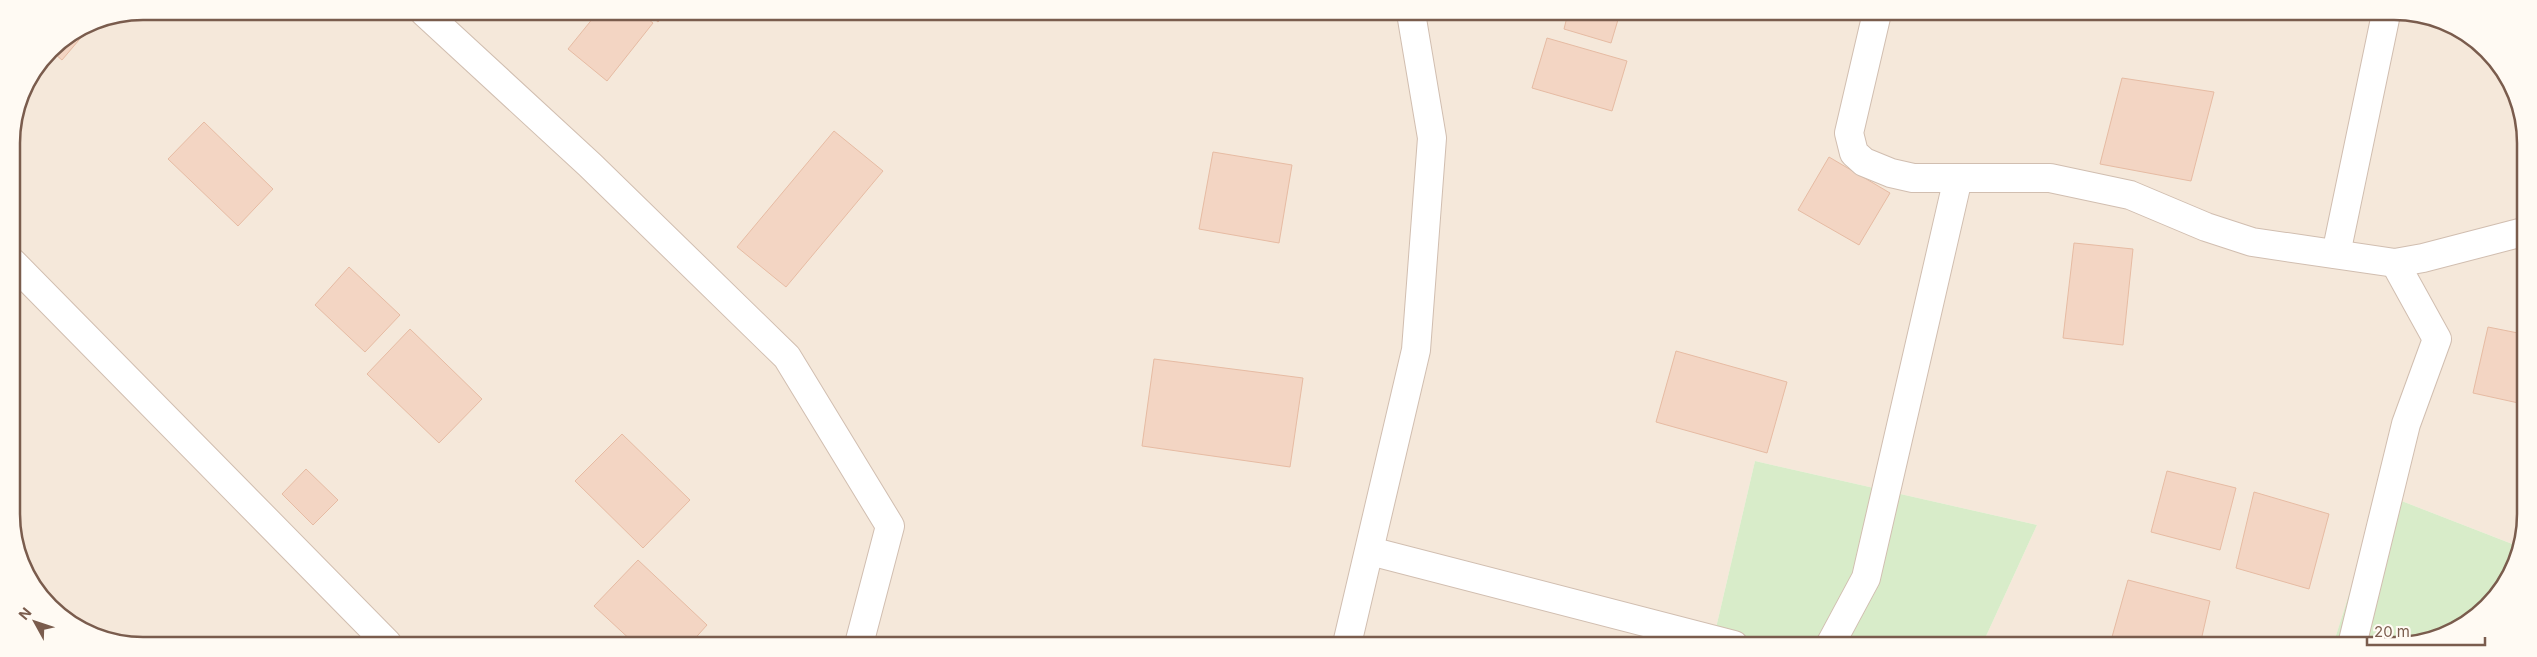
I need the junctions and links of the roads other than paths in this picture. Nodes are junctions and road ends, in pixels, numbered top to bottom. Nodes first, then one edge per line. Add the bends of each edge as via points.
1 (433, 20) edge
2 (1412, 20) edge
3 (1875, 20) edge
4 (2385, 20) edge
5 (1958, 178) junction
6 (2517, 234) edge
7 (2336, 254) junction
8 (2395, 263) junction
9 (20, 270) edge
10 (1370, 551) junction
11 (381, 637) edge
12 (861, 637) edge
13 (1349, 637) edge
14 (1703, 637) edge
15 (1834, 637) edge
16 (2354, 637) edge

1 - 12 street via 590,165 787,357 890,526
2 - 10 street via 1432,138 1416,350
3 - 5 street via 1849,133 1854,153 1864,162 1891,174 1913,178
4 - 7 street
5 - 7 street via 2050,178 2130,195 2206,227 2252,242
5 - 15 street via 1866,578
6 - 8 street
7 - 8 street
8 - 16 street via 2437,339 2406,424
9 - 11 street
10 - 13 street
10 - 14 street

